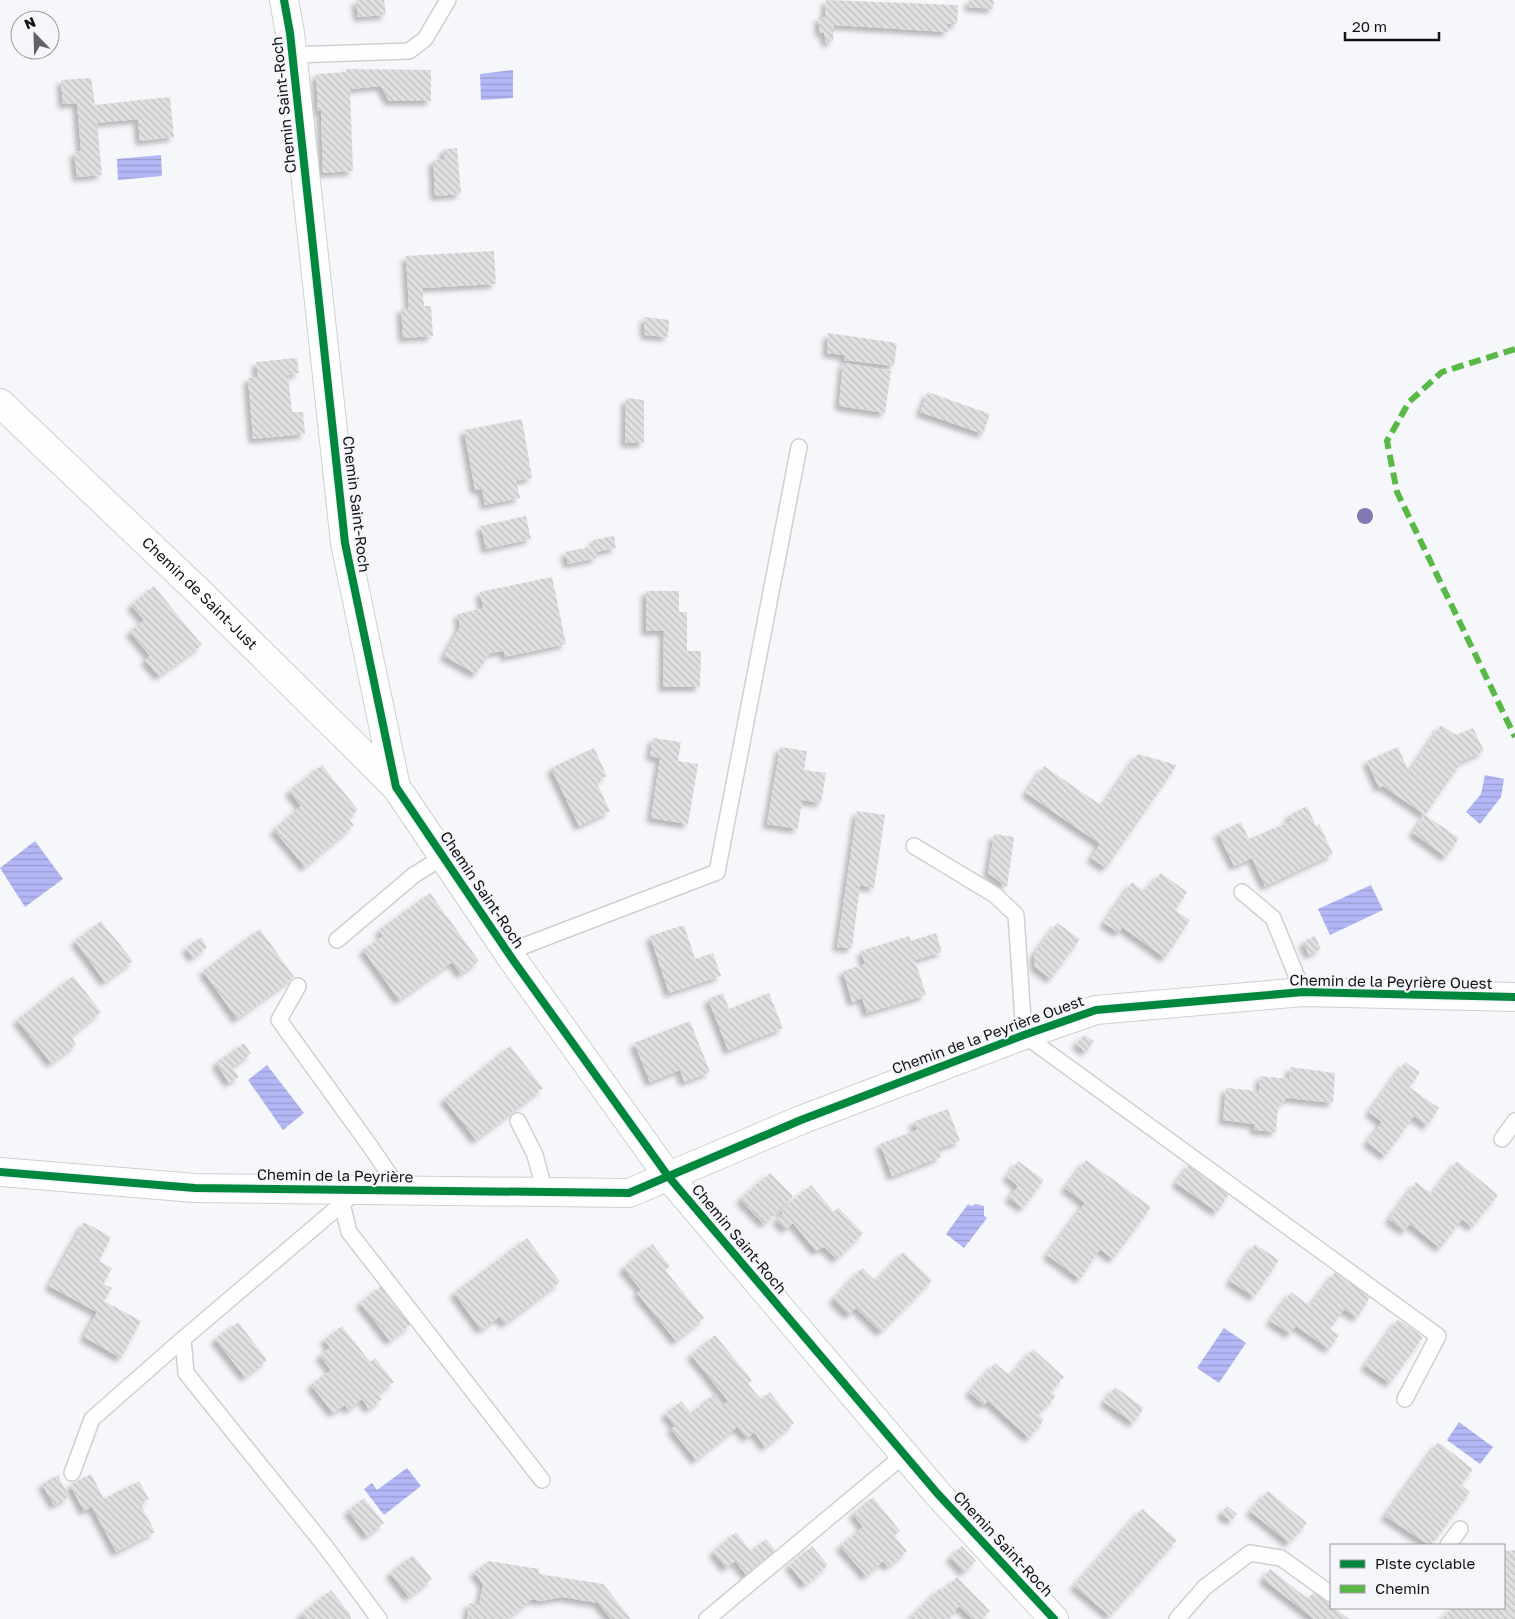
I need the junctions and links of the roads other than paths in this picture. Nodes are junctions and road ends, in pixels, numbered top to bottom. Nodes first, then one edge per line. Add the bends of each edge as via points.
1 (284, 0) edge
2 (448, 0) edge
3 (293, 55) junction
4 (0, 403) edge
5 (800, 447) dead end
6 (396, 787) junction
7 (914, 846) dead end
8 (443, 857) junction
9 (1242, 892) dead end
10 (337, 940) dead end
11 (508, 952) junction
12 (298, 986) dead end
13 (1303, 992) junction
14 (1515, 997) edge
15 (1024, 1034) junction
16 (1515, 1121) edge
17 (518, 1122) dead end
18 (1502, 1139) dead end
19 (0, 1172) edge
20 (668, 1176) junction
21 (400, 1190) junction
22 (545, 1192) junction
23 (350, 1197) junction
24 (182, 1339) junction
25 (1405, 1399) dead end
26 (904, 1454) junction
27 (72, 1473) dead end
28 (542, 1480) dead end
29 (1460, 1529) dead end
30 (1449, 1544) edge
31 (1330, 1593) edge
32 (379, 1619) edge
33 (707, 1619) edge
34 (1054, 1619) edge
35 (1177, 1619) edge

1 - 3 street, Chemin Saint-Roch
2 - 3 lane via 425,39 409,51
3 - 6 street, Chemin Saint-Roch via 345,543
4 - 6 street, Chemin de Saint-Just via 199,592
5 - 11 lane via 717,872
6 - 8 street, Chemin Saint-Roch
7 - 15 lane via 995,895 1016,915
8 - 10 lane via 414,875
8 - 11 street, Chemin Saint-Roch
9 - 13 lane via 1273,918
11 - 20 street, Chemin Saint-Roch
12 - 21 lane via 279,1020
13 - 14 street, Chemin de la Peyrière Ouest
13 - 15 street, Chemin de la Peyrière Ouest via 1096,1010
15 - 20 street, Chemin de la Peyrière Ouest via 801,1120
15 - 25 lane via 1438,1336
16 - 18 lane
17 - 22 lane via 535,1156
19 - 23 street, Chemin de la Peyrière
20 - 22 street, Chemin de la Peyrière via 629,1193
20 - 26 street, Chemin Saint-Roch
21 - 22 street, Chemin de la Peyrière
21 - 23 street, Chemin de la Peyrière
23 - 24 lane
23 - 28 lane via 349,1232
24 - 27 lane via 92,1419
24 - 32 lane via 186,1373 325,1546
26 - 33 lane
26 - 34 street, Chemin Saint-Roch via 936,1493
29 - 30 lane
31 - 35 lane via 1280,1558 1250,1552 1205,1587

